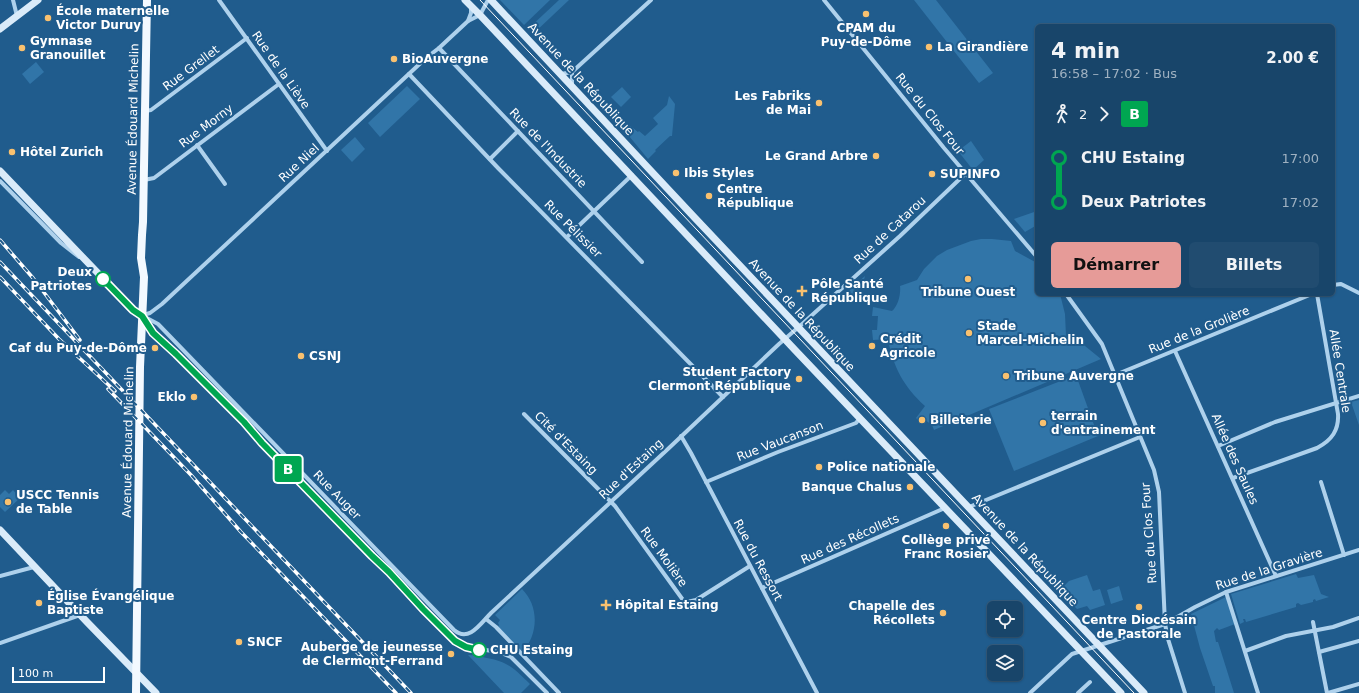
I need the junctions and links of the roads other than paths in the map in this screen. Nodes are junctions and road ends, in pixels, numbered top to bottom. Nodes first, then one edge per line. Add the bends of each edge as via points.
1 (13, 0) edge
2 (38, 0) edge
3 (147, 0) edge
4 (219, 0) edge
5 (488, 0) edge
6 (491, 0) edge
7 (651, 0) edge
8 (824, 0) edge
9 (468, 3) edge
10 (480, 14) junction
11 (18, 16) junction
12 (468, 21) junction
13 (0, 30) edge
14 (247, 38) junction
15 (439, 48) junction
16 (572, 72) junction
17 (409, 74) junction
18 (561, 74) junction
19 (279, 84) junction
20 (572, 85) junction
21 (145, 111) junction
22 (518, 131) junction
23 (196, 145) junction
24 (328, 151) junction
25 (490, 159) junction
26 (0, 171) edge
27 (966, 173) junction
28 (632, 175) junction
29 (144, 180) junction
30 (0, 181) edge
31 (225, 184) dead end
32 (595, 211) junction
33 (567, 237) junction
34 (1035, 255) edge
35 (82, 258) junction
36 (642, 262) dead end
37 (1335, 285) edge
38 (1359, 293) edge
39 (1067, 296) edge
40 (1307, 296) edge
41 (1317, 296) edge
42 (142, 316) junction
43 (799, 327) junction
44 (788, 337) junction
45 (1175, 351) junction
46 (1115, 375) junction
47 (1359, 396) edge
48 (723, 397) junction
49 (1336, 403) junction
50 (524, 414) dead end
51 (860, 418) junction
52 (681, 436) junction
53 (1140, 437) junction
54 (1218, 446) junction
55 (1233, 478) junction
56 (706, 482) junction
57 (1321, 482) dead end
58 (610, 502) junction
59 (969, 507) junction
60 (946, 508) junction
61 (0, 530) edge
62 (1359, 550) edge
63 (1344, 555) junction
64 (34, 566) junction
65 (750, 566) junction
66 (0, 576) edge
67 (1276, 576) junction
68 (762, 588) junction
69 (1226, 592) junction
70 (80, 615) junction
71 (1359, 618) edge
72 (486, 619) junction
73 (1313, 622) dead end
74 (1165, 624) junction
75 (1314, 630) junction
76 (1359, 642) edge
77 (0, 643) edge
78 (1098, 645) junction
79 (1081, 650) junction
80 (1245, 651) junction
81 (1319, 652) junction
82 (136, 673) junction
83 (1090, 682) dead end
84 (1359, 684) edge
85 (136, 693) edge
86 (156, 693) edge
87 (546, 693) edge
88 (559, 693) edge
89 (817, 693) edge
90 (1030, 693) edge
91 (1078, 693) edge
92 (1121, 693) edge
93 (1144, 693) edge
94 (1185, 693) edge
95 (1258, 693) edge
96 (1328, 693) edge

1 - 11 street
2 - 11 main road
3 - 21 main road, Avenue Édouard Michelin
4 - 14 street, Rue de la Liève
5 - 10 street
6 - 18 main road, Avenue de la République
7 - 16 street
8 - 27 street, Rue du Clos Four
9 - 10 main road
9 - 12 street via 471,13
10 - 12 street, Rue Niel
10 - 28 main road
11 - 13 main road
12 - 15 street, Rue Niel
14 - 19 street, Rue de la Liève
14 - 21 street, Rue Grellet via 151,110
15 - 17 street, Rue Niel
15 - 22 street, Rue de l'Industrie
16 - 18 street
16 - 20 street
17 - 24 street, Rue Niel
17 - 25 street, Rue Pélissier
18 - 20 main road, Avenue de la République
19 - 23 street, Rue Morny
19 - 24 street, Rue de la Liève
20 - 43 main road, Avenue de la République via 694,218
21 - 29 main road, Avenue Édouard Michelin
22 - 25 street
22 - 32 street, Rue de l'Industrie
23 - 29 street, Rue Morny via 154,178
23 - 31 street
24 - 42 street, Rue Niel via 162,304
25 - 33 street, Rue Pélissier
26 - 35 main road
27 - 34 street, Rue du Clos Four
27 - 43 street, Rue de Catarou
28 - 32 street
28 - 44 main road
29 - 42 main road, Avenue Édouard Michelin
30 - 35 street via 61,243
32 - 33 street
32 - 36 street, Rue de l'Industrie
33 - 48 street, Rue Pélissier
35 - 42 main road
37 - 38 street via 1341,284
39 - 46 street, Rue du Clos Four via 1097,336
40 - 45 street, Rue de la Grolière
41 - 49 street, Allée Centrale
42 - 72 street, Rue Auger via 158,324 454,630 461,635 472,633
42 - 82 main road, Avenue Édouard Michelin
42 - 87 street via 153,333 244,422 448,635 466,647 499,652 512,657
43 - 44 street, Rue de Catarou
43 - 59 main road, Avenue de la République
44 - 48 street, Rue d'Estaing
44 - 51 main road
45 - 46 street, Rue de la Grolière
45 - 54 street, Allée des Saules
46 - 53 street, Rue du Clos Four
47 - 49 street
48 - 52 street, Rue d'Estaing
49 - 54 street via 1275,422
49 - 55 street, Allée Centrale via 1336,431 1324,444
50 - 58 street, Cité d'Estaing
51 - 56 street, Rue Vaucanson via 856,423
51 - 60 main road
52 - 56 street, Rue du Ressort
52 - 58 street, Rue d'Estaing
53 - 59 street
53 - 74 street, Rue du Clos Four via 1154,470 1159,492
54 - 55 street, Allée des Saules
55 - 67 street, Allée des Saules
56 - 65 street, Rue du Ressort
57 - 63 street
58 - 65 street, Rue Molière via 683,600 696,600
58 - 72 street, Rue d'Estaing
59 - 78 main road, Avenue de la République
60 - 68 street, Rue des Récollets
60 - 79 main road
61 - 64 main road
62 - 63 street, Rue de la Gravière
63 - 67 street, Rue de la Gravière
64 - 66 street
64 - 70 main road
65 - 68 street, Rue du Ressort
67 - 69 street, Rue de la Gravière
68 - 89 street, Rue du Ressort
69 - 74 street, Rue de la Gravière
69 - 80 street
70 - 77 street
70 - 82 main road
71 - 75 street
72 - 88 street
73 - 75 street
74 - 78 street, Rue de la Gravière
74 - 94 street, Rue du Clos Four
75 - 80 street via 1286,636
75 - 81 street
76 - 81 street
78 - 79 street
78 - 93 main road, Avenue de la République
79 - 90 street via 1072,654
79 - 92 main road
80 - 95 street
81 - 96 street
82 - 85 main road, Avenue Édouard Michelin
82 - 86 main road
83 - 91 street
84 - 96 street

